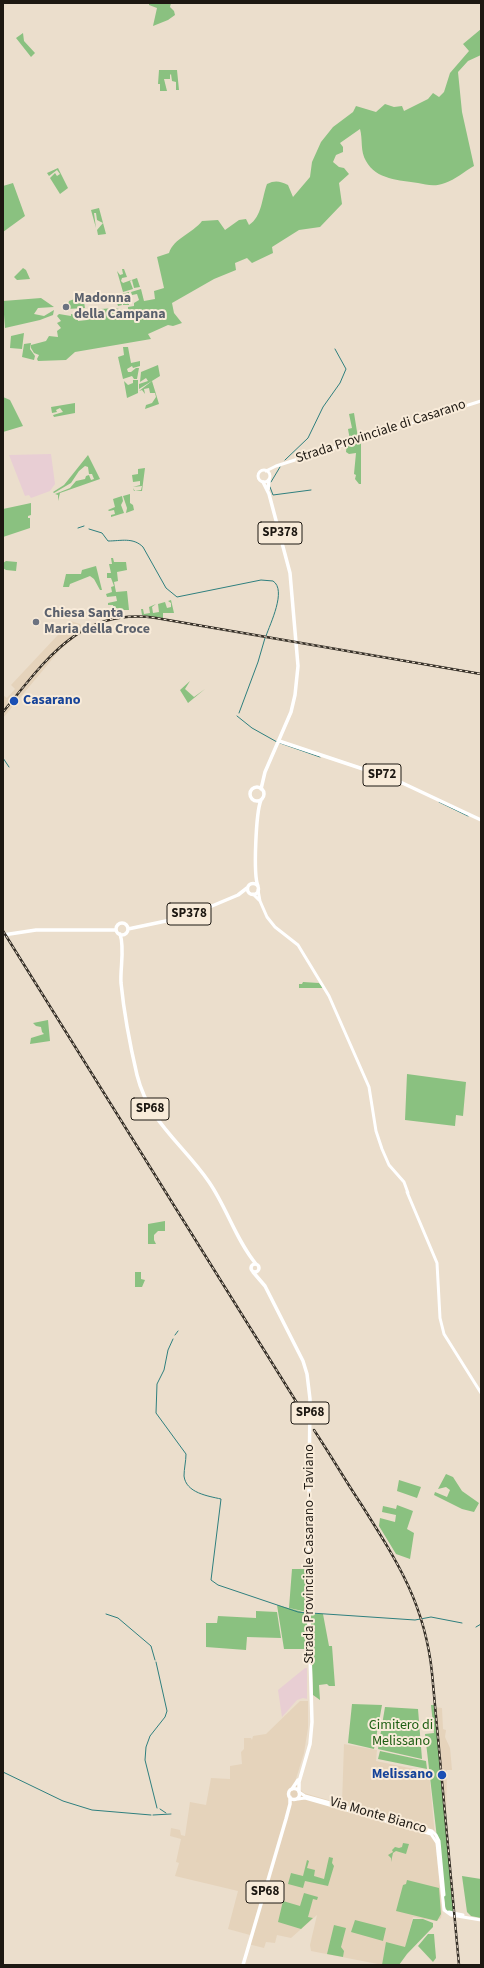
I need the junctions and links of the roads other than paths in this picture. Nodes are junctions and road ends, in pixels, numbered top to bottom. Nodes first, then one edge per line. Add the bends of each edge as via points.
1 (481, 401) edge
2 (282, 464) junction
3 (266, 471) junction
4 (270, 475) junction
5 (269, 480) junction
6 (263, 482) junction
7 (269, 494) junction
8 (278, 741) dead end
9 (265, 772) junction
10 (255, 788) junction
11 (261, 789) junction
12 (261, 800) junction
13 (254, 801) junction
14 (257, 814) junction
15 (481, 820) edge
16 (256, 874) junction
17 (251, 883) junction
18 (258, 886) junction
19 (247, 888) junction
20 (258, 890) junction
21 (251, 894) junction
22 (238, 895) junction
23 (260, 901) junction
24 (127, 924) junction
25 (139, 926) junction
26 (116, 928) junction
27 (128, 929) junction
28 (120, 934) junction
29 (125, 934) junction
30 (3, 935) edge
31 (122, 945) junction
32 (245, 1247) junction
33 (256, 1264) junction
34 (251, 1266) junction
35 (259, 1268) junction
36 (253, 1272) junction
37 (265, 1286) junction
38 (481, 1393) edge
39 (311, 1712) junction
40 (292, 1789) junction
41 (299, 1792) junction
42 (290, 1797) junction
43 (297, 1799) junction
44 (286, 1820) junction
45 (452, 1914) junction
46 (481, 1920) edge
47 (243, 1965) edge

1 - 2 main road, Strada Provinciale di Casarano
2 - 3 main road, Strada Provinciale di Casarano
2 - 4 main road, Strada Provinciale di Casarano
3 - 4 main road
3 - 6 main road via 258,475
4 - 5 main road, SP378
5 - 6 main road
5 - 7 main road, SP378
6 - 7 main road, SP378
7 - 9 main road, SP378 via 290,573 298,681 286,723
8 - 15 main road, SP72 via 396,780
9 - 10 main road, SP378
9 - 11 main road, SP378
10 - 11 main road
10 - 13 main road, SP378 via 250,794
11 - 12 main road, SP378 via 264,796
12 - 13 main road
12 - 14 main road, SP378
13 - 14 main road, SP378
14 - 16 main road, SP378
16 - 17 main road, SP378
16 - 18 main road, SP378
17 - 18 main road
17 - 19 main road, SP378
18 - 20 main road, SP378
19 - 21 main road
19 - 22 main road, SP378
20 - 21 main road, SP378
20 - 23 main road
21 - 22 main road, SP378
21 - 23 main road
22 - 25 main road, SP378 via 180,918
23 - 38 main road via 272,924 296,943 304,953 329,996 369,1087 376,1131 382,1149 389,1165 408,1193 437,1264 440,1318 444,1334
24 - 25 main road, SP378
24 - 26 main road, SP378 via 122,922
24 - 27 main road
25 - 27 main road, SP378
26 - 28 main road
26 - 30 main road, SP378 via 29,930
27 - 29 main road
28 - 29 main road
28 - 31 main road, Strada Provinciale Casarano - Taviano / SP68
29 - 31 main road, Strada Provinciale Casarano - Taviano / SP68
31 - 32 main road, Strada Provinciale Casarano - Taviano / SP68 via 122,997 143,1092 159,1123 209,1182
32 - 33 main road, Strada Provinciale Casarano - Taviano / SP68
32 - 34 main road, Strada Provinciale Casarano - Taviano / SP68
33 - 34 main road
33 - 35 main road, Strada Provinciale Casarano - Taviano / SP68
34 - 36 main road, Strada Provinciale Casarano - Taviano / SP68
35 - 36 main road
35 - 37 main road, Strada Provinciale Casarano - Taviano / SP68
36 - 37 main road, Strada Provinciale Casarano - Taviano / SP68
37 - 39 main road, Strada Provinciale Casarano - Taviano / SP68 via 303,1361 309,1386 308,1585
39 - 40 main road, Strada Provinciale Casarano - Taviano / SP68 via 306,1749 297,1782
39 - 41 main road, Strada Provinciale Casarano - Taviano / SP68 via 310,1744 299,1782
40 - 41 main road
40 - 42 main road, Strada Provinciale Casarano - Taviano / SP68 via 289,1792
41 - 43 main road, Strada Provinciale Casarano - Taviano / SP68
41 - 45 main road, Via Monte Bianco via 305,1796 430,1830 439,1841 445,1907
42 - 43 main road
42 - 44 main road, Strada Provinciale Casarano - Taviano / SP68
43 - 44 main road, Strada Provinciale Casarano - Taviano / SP68
43 - 45 main road, Via Monte Bianco via 312,1800 434,1836 437,1843 444,1908 445,1912
44 - 47 main road, Strada Provinciale Casarano - Taviano / SP68
45 - 46 main road

